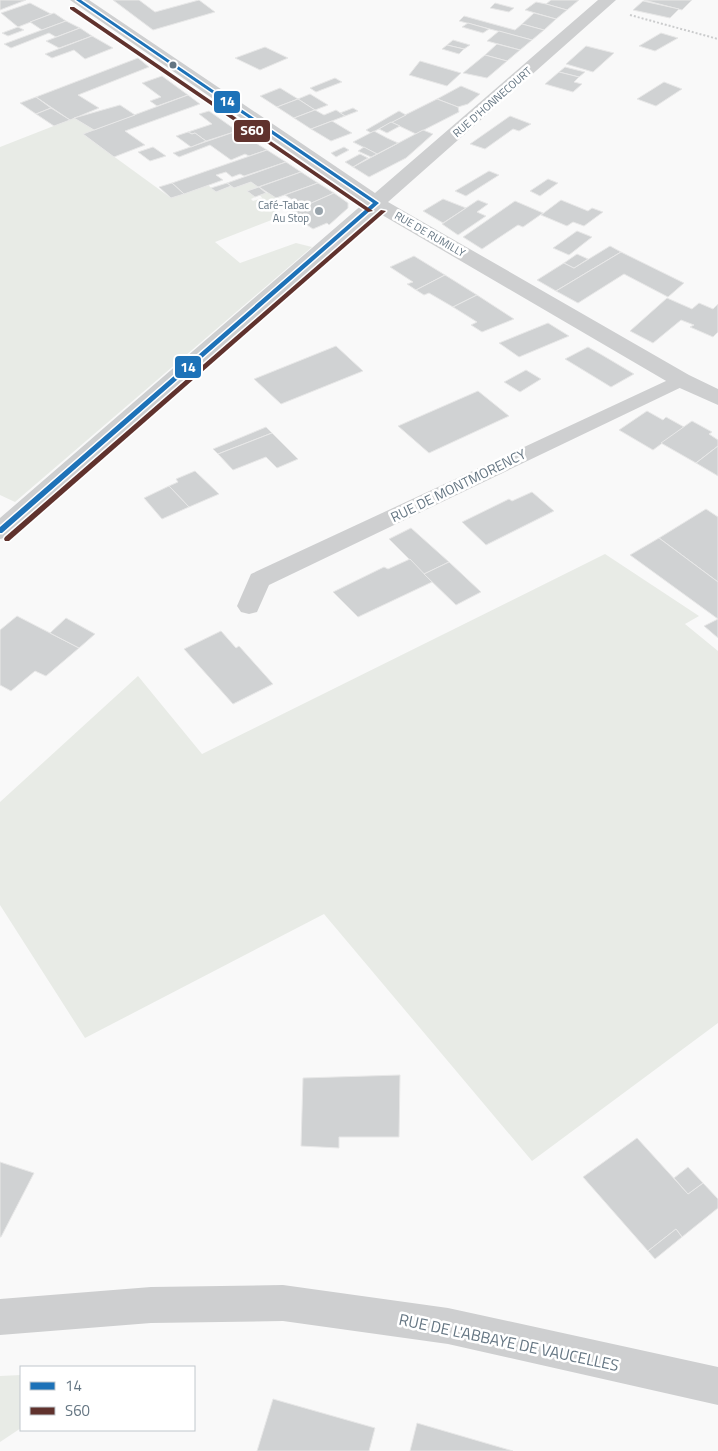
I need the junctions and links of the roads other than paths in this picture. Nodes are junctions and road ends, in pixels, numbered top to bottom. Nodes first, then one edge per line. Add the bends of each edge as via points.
1 (78, 0) edge
2 (604, 3) edge
3 (376, 203) junction
4 (681, 380) junction
5 (718, 398) edge
6 (0, 531) edge
7 (249, 606) dead end
8 (0, 1317) edge
9 (718, 1386) edge

1 - 3 street, RUE DE RUMILLY
2 - 3 street, RUE D'HONNECOURT
3 - 4 street, RUE DE RUMILLY
3 - 6 street, RUE D'HONNECOURT
4 - 5 street, RUE DE RUMILLY
4 - 7 lane, RUE DE MONTMORENCY via 258,580
8 - 9 street, RUE DE L'ABBAYE DE VAUCELLES via 151,1305 283,1303 448,1326

